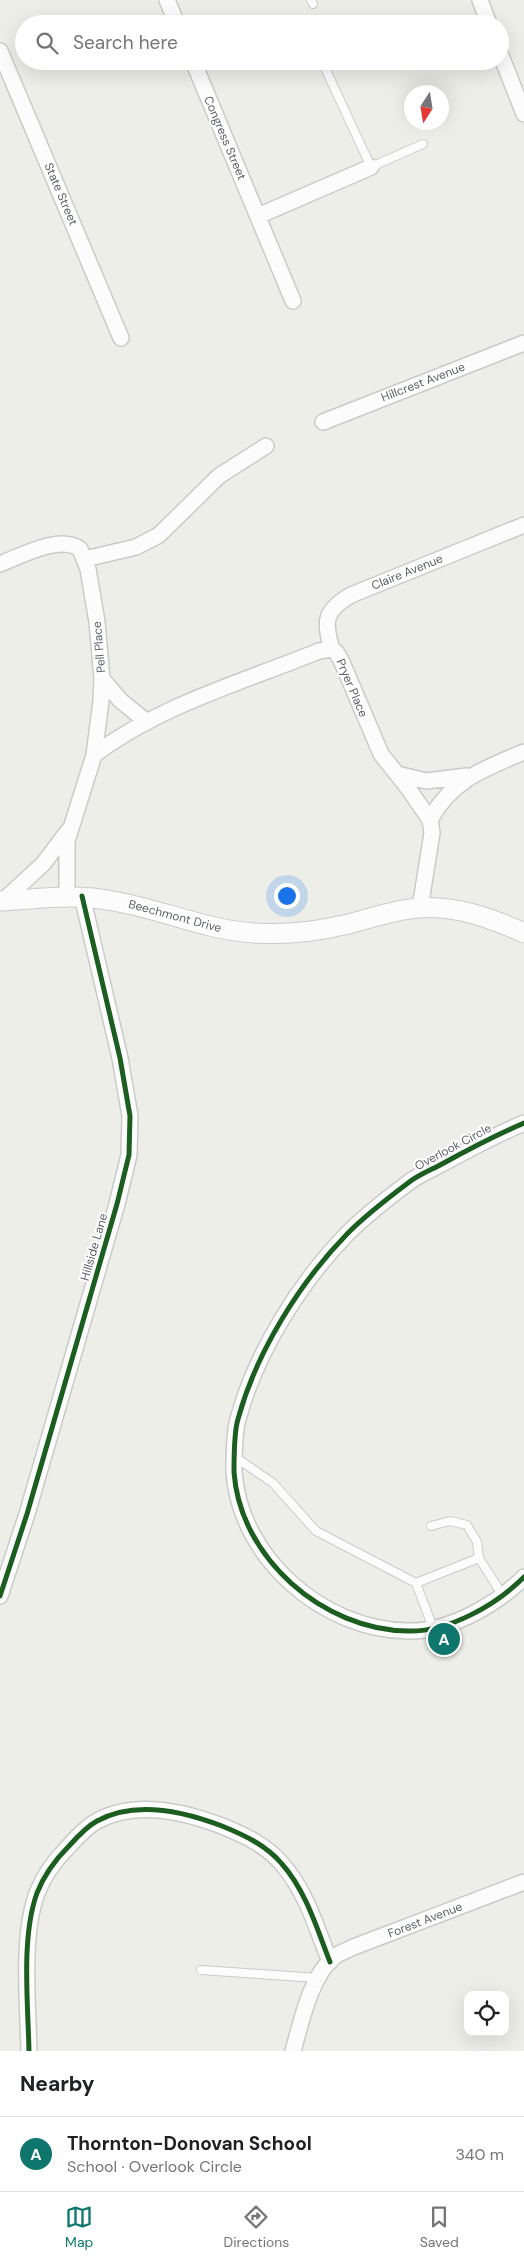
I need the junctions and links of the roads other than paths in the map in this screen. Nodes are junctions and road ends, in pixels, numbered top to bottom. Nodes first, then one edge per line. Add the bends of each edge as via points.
1 (167, 0) edge
2 (480, 0) edge
3 (173, 15) edge
4 (486, 15) edge
5 (0, 51) edge
6 (197, 70) edge
7 (326, 70) edge
8 (507, 70) edge
9 (524, 114) edge
10 (423, 144) dead end
11 (371, 167) junction
12 (258, 216) junction
13 (292, 301) dead end
14 (121, 338) dead end
15 (524, 343) edge
16 (323, 422) dead end
17 (266, 446) dead end
18 (524, 525) edge
19 (85, 559) junction
20 (0, 564) edge
21 (332, 648) junction
22 (102, 679) junction
23 (148, 722) junction
24 (524, 752) edge
25 (94, 755) junction
26 (397, 774) junction
27 (476, 774) junction
28 (430, 820) junction
29 (70, 828) junction
30 (74, 896) junction
31 (1, 901) edge
32 (420, 908) junction
33 (524, 933) edge
34 (524, 1123) edge
35 (235, 1457) junction
36 (431, 1526) dead end
37 (479, 1558) junction
38 (524, 1578) edge
39 (416, 1583) junction
40 (0, 1596) edge
41 (504, 1596) junction
42 (433, 1628) junction
43 (524, 1882) edge
44 (330, 1962) junction
45 (201, 1970) dead end
46 (318, 1978) junction
47 (28, 2051) edge
48 (293, 2051) edge

1 - 3 street
2 - 4 street
5 - 14 street, State Street
6 - 12 street, Congress Street
7 - 11 lane
8 - 9 street
10 - 11 lane
11 - 12 street
12 - 13 street, Congress Street
15 - 16 street, Hillcrest Avenue
17 - 19 street via 219,476 159,535 136,547
18 - 21 street, Claire Avenue via 340,601 328,618 326,630
19 - 20 street via 75,545 56,544
19 - 22 street, Pell Place via 98,622
21 - 23 street, Pryer Place via 250,676
21 - 26 street, Pryer Place via 342,660 381,754
22 - 23 street via 121,701
22 - 25 street, Pell Place
23 - 25 street, Pryer Place via 123,734
24 - 27 street
25 - 29 street, Pell Place
26 - 27 street via 415,780 435,781
26 - 28 street, Pryer Place
27 - 28 street via 448,792
28 - 32 street via 432,834
29 - 30 street, Pell Place via 66,852
29 - 31 street, Pell Place via 43,864
30 - 31 street, Beechmont Drive
30 - 32 street, Beechmont Drive via 144,907 210,926 254,933 312,931
30 - 40 street, Hillside Lane via 122,1067 130,1116 128,1155 117,1204
32 - 33 street, Beechmont Drive via 469,912
34 - 35 street, Overlook Circle via 410,1181 348,1233 317,1269 260,1358 237,1422
35 - 39 lane via 273,1483 316,1531
35 - 42 street, Overlook Circle via 234,1472 240,1504 257,1542 299,1591 332,1613 364,1625 409,1632
36 - 37 lane via 450,1521 467,1526 477,1542
37 - 39 lane
37 - 41 lane
38 - 41 street, Overlook Circle
39 - 42 lane
41 - 42 street, Overlook Circle via 465,1618
43 - 44 street, Forest Avenue via 351,1948
44 - 46 street, Forest Avenue
44 - 47 street via 300,1890 282,1864 263,1846 238,1832 189,1815 131,1810 98,1821 84,1830 53,1862 37,1893 28,1933
45 - 46 lane
46 - 48 street, Forest Avenue via 302,2016

